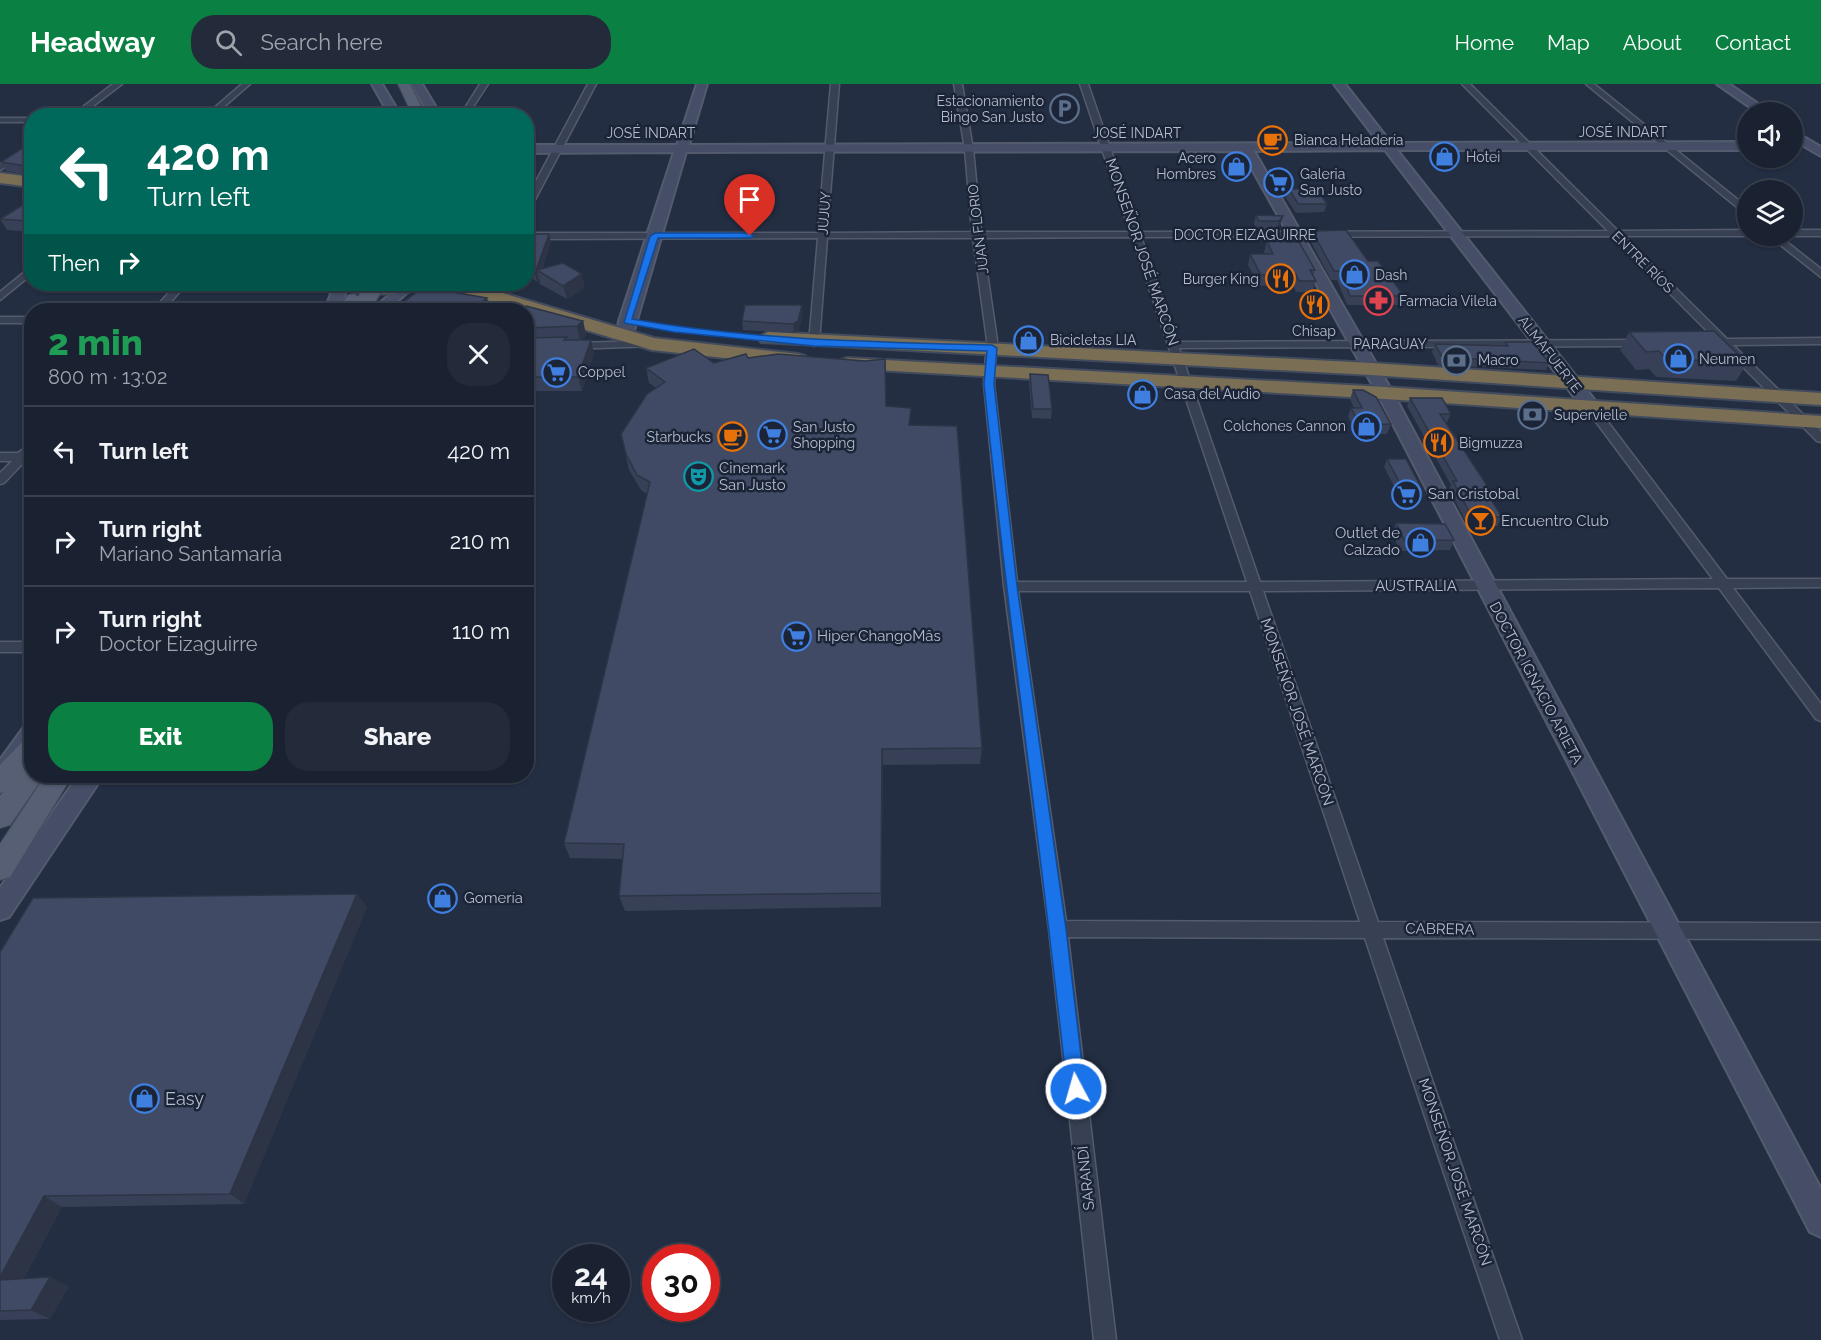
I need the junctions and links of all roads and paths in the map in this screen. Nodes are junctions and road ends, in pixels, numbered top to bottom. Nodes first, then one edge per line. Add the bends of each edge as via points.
1 (118, 84) edge
2 (246, 84) edge
3 (377, 84) edge
4 (391, 84) edge
5 (404, 84) edge
6 (417, 84) edge
7 (484, 84) edge
8 (592, 84) edge
9 (702, 84) edge
10 (835, 84) edge
11 (958, 84) edge
12 (1084, 84) edge
13 (1339, 84) edge
14 (1466, 84) edge
15 (1590, 84) edge
16 (1722, 84) edge
17 (1749, 102) edge
18 (85, 108) edge
19 (218, 108) edge
20 (391, 108) edge
21 (403, 108) edge
22 (416, 108) edge
23 (431, 108) edge
24 (468, 108) edge
25 (0, 120) edge
26 (24, 120) edge
27 (1803, 139) edge
28 (1737, 146) edge
29 (1389, 147) junction
30 (1529, 147) junction
31 (1667, 147) junction
32 (1803, 147) edge
33 (682, 148) junction
34 (1107, 148) junction
35 (1246, 148) junction
36 (1818, 148) edge
37 (534, 149) edge
38 (558, 149) junction
39 (829, 149) junction
40 (969, 149) junction
41 (24, 152) edge
42 (0, 168) edge
43 (0, 178) edge
44 (24, 181) edge
45 (534, 194) edge
46 (1737, 204) edge
47 (1614, 233) junction
48 (1737, 233) edge
49 (1803, 233) edge
50 (1821, 233) edge
51 (1296, 234) junction
52 (1457, 234) junction
53 (534, 236) edge
54 (655, 236) junction
55 (822, 236) junction
56 (977, 236) junction
57 (1135, 236) junction
58 (1786, 246) edge
59 (1821, 274) edge
60 (24, 276) edge
61 (534, 290) edge
62 (176, 291) edge
63 (392, 291) edge
64 (481, 291) edge
65 (0, 297) edge
66 (361, 302) edge
67 (164, 303) edge
68 (527, 303) edge
69 (534, 305) edge
70 (0, 320) edge
71 (24, 320) edge
72 (626, 329) junction
73 (1821, 341) edge
74 (1655, 342) edge
75 (1689, 342) edge
76 (1723, 342) junction
77 (652, 344) junction
78 (1358, 344) junction
79 (1542, 344) junction
80 (557, 346) edge
81 (992, 348) junction
82 (1177, 352) junction
83 (820, 356) junction
84 (1371, 369) junction
85 (989, 374) junction
86 (1572, 381) junction
87 (1185, 384) junction
88 (1384, 393) junction
89 (1778, 395) junction
90 (1821, 399) edge
91 (1591, 407) junction
92 (1812, 421) edge
93 (1821, 439) edge
94 (0, 457) edge
95 (24, 457) edge
96 (24, 459) edge
97 (0, 480) edge
98 (1821, 583) edge
99 (1721, 584) junction
100 (1011, 586) junction
101 (1485, 586) junction
102 (1254, 587) junction
103 (0, 647) edge
104 (24, 647) edge
105 (1821, 715) edge
106 (24, 746) edge
107 (24, 756) edge
108 (0, 780) edge
109 (24, 782) edge
110 (55, 783) edge
111 (86, 783) edge
112 (0, 817) edge
113 (0, 868) edge
114 (0, 909) edge
115 (1372, 928) junction
116 (1058, 929) junction
117 (1669, 931) junction
118 (1821, 931) edge
119 (1821, 1221) edge
120 (1105, 1340) edge
121 (1511, 1340) edge

1 - 18 street
2 - 19 street
3 - 20 street
4 - 21 main road
5 - 22 main road
6 - 23 street
7 - 24 street
8 - 38 street
9 - 33 street
10 - 39 street, JUJUY
11 - 40 street, JUAN FLORIO
12 - 34 street, MONSEÑOR JOSÉ MARCÓN
13 - 29 street, ALMAFUERTE
14 - 30 street, ENTRE RÍOS
15 - 31 street
16 - 17 street
25 - 26 street
27 - 36 street
28 - 31 street, JOSÉ INDART
29 - 30 street, JOSÉ INDART
29 - 35 street, JOSÉ INDART
29 - 52 street, ALMAFUERTE
30 - 31 street, JOSÉ INDART
30 - 47 street, ENTRE RÍOS
31 - 46 street
32 - 36 street
33 - 38 street, JOSÉ INDART
33 - 39 street, JOSÉ INDART
33 - 54 street
34 - 35 street, JOSÉ INDART
34 - 40 street, JOSÉ INDART
34 - 57 street, MONSEÑOR JOSÉ MARCÓN
35 - 51 street, DOCTOR IGNACIO ARIETA
37 - 38 street, JOSÉ INDART
38 - 45 street
39 - 40 street, JOSÉ INDART
39 - 55 street, JUJUY
40 - 56 street, JUAN FLORIO
41 - 42 street
43 - 44 highway
47 - 48 street, DOCTOR EIZAGUIRRE
47 - 52 street, DOCTOR EIZAGUIRRE
47 - 76 street, ENTRE RÍOS
49 - 50 street
51 - 52 street, DOCTOR EIZAGUIRRE
51 - 57 street, DOCTOR EIZAGUIRRE
51 - 78 street, DOCTOR IGNACIO ARIETA
52 - 79 street, ALMAFUERTE
53 - 54 street, DOCTOR EIZAGUIRRE
54 - 55 street, DOCTOR EIZAGUIRRE
54 - 72 street
55 - 56 street, DOCTOR EIZAGUIRRE
55 - 83 street, JUJUY
56 - 57 street, DOCTOR EIZAGUIRRE
56 - 81 street, JUAN FLORIO
57 - 82 street, MONSEÑOR JOSÉ MARCÓN
58 - 59 street
60 - 65 street
61 - 72 highway
62 - 67 street
63 - 66 street
64 - 68 highway
69 - 72 highway
70 - 71 street
72 - 77 highway
72 - 83 highway via 674,329
73 - 76 street
74 - 79 street, PARAGUAY
75 - 76 street
76 - 89 street, ENTRE RÍOS
77 - 80 street
77 - 83 highway
78 - 79 street, PARAGUAY
78 - 82 street, PARAGUAY
78 - 84 street, DOCTOR IGNACIO ARIETA
79 - 86 street, ALMAFUERTE
81 - 82 highway
81 - 83 highway
81 - 85 street, JUAN FLORIO
82 - 84 highway
82 - 87 street, MONSEÑOR JOSÉ MARCÓN
83 - 85 highway
84 - 86 highway
84 - 88 street, DOCTOR IGNACIO ARIETA
85 - 87 highway
85 - 100 street, SARANDÍ
86 - 89 highway
86 - 91 street, ALMAFUERTE
87 - 88 highway
87 - 102 street, MONSEÑOR JOSÉ MARCÓN
88 - 91 highway
88 - 101 street, DOCTOR IGNACIO ARIETA
89 - 90 highway
89 - 92 street, ENTRE RÍOS
91 - 92 highway
91 - 99 street, ALMAFUERTE
92 - 93 street, ENTRE RÍOS
94 - 95 street
96 - 97 street
98 - 99 street, AUSTRALIA
99 - 101 street, AUSTRALIA
99 - 105 street, ALMAFUERTE
100 - 102 street, AUSTRALIA
100 - 116 street, SARANDÍ
101 - 102 street, AUSTRALIA
101 - 117 street, DOCTOR IGNACIO ARIETA
102 - 115 street, MONSEÑOR JOSÉ MARCÓN
103 - 104 street
106 - 108 street
107 - 108 main road
109 - 112 main road
110 - 113 main road
111 - 114 street
115 - 116 street, CABRERA
115 - 117 street, CABRERA
115 - 121 street, MONSEÑOR JOSÉ MARCÓN
116 - 120 street, SARANDÍ
117 - 118 street, CABRERA
117 - 119 street, DOCTOR IGNACIO ARIETA

